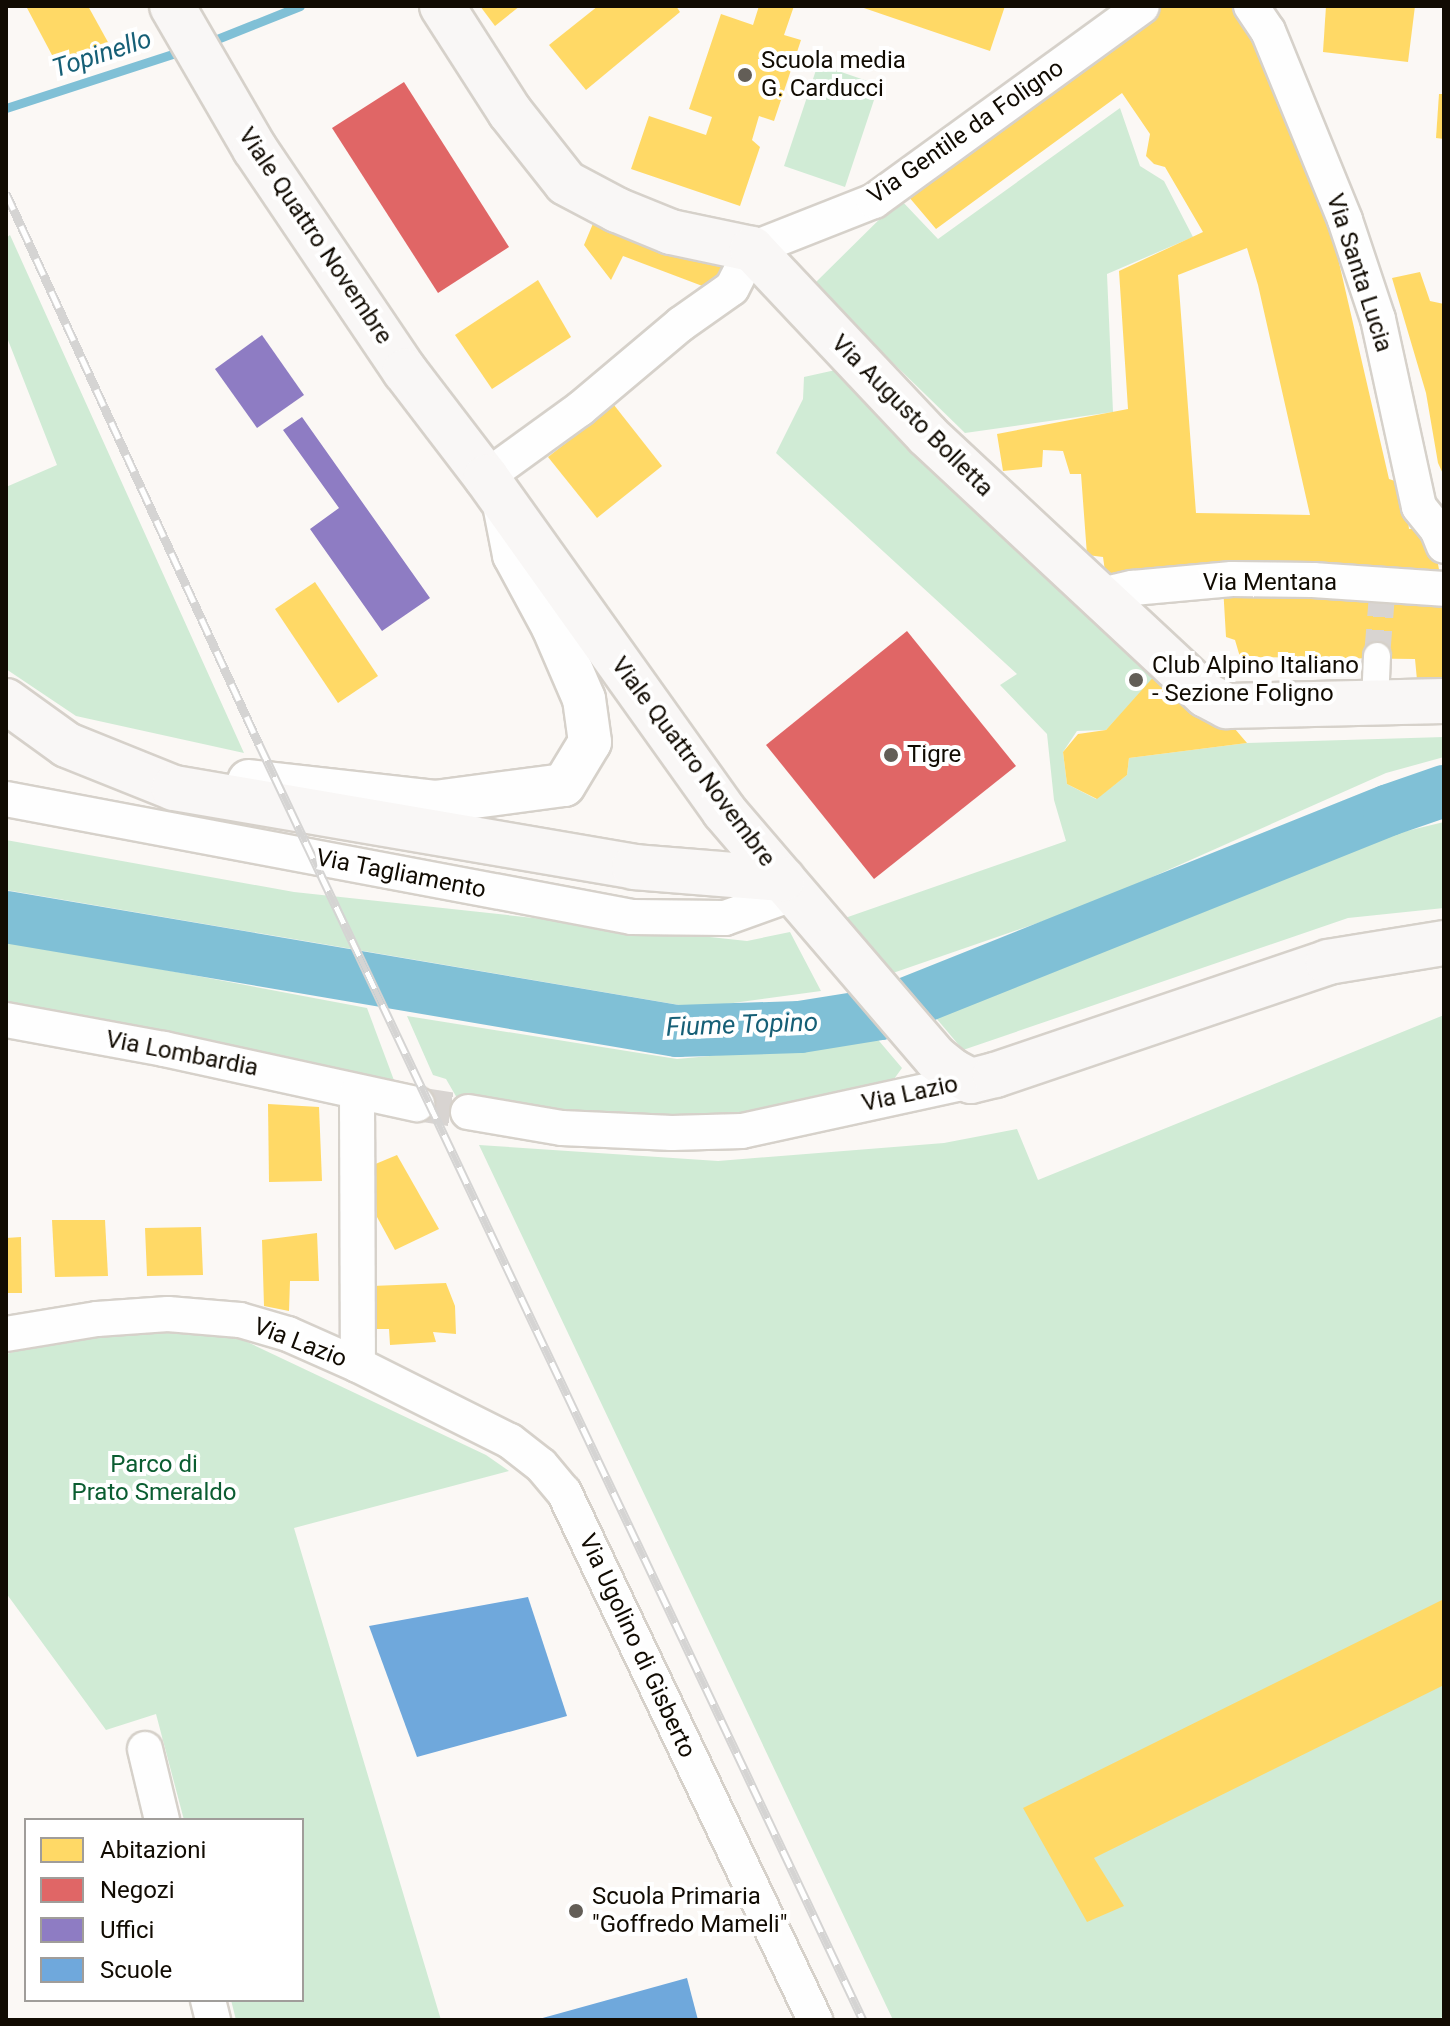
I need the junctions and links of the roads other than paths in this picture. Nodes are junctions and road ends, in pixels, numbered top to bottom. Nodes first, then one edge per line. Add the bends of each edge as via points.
1 (442, 6) edge
2 (1142, 6) edge
3 (1251, 6) edge
4 (177, 15) edge
5 (752, 249) junction
6 (496, 493) junction
7 (1444, 546) edge
8 (1444, 589) edge
9 (1097, 596) junction
10 (1377, 656) tunnel mouth
11 (6, 701) edge
12 (1444, 701) edge
13 (1375, 702) junction
14 (135, 774) junction
15 (6, 799) edge
16 (800, 899) junction
17 (1444, 943) edge
18 (6, 1020) edge
19 (954, 1069) junction
20 (357, 1093) junction
21 (417, 1104) tunnel mouth
22 (468, 1112) tunnel mouth
23 (6, 1334) edge
24 (358, 1365) junction
25 (145, 1749) dead end
26 (162, 1818) edge
27 (815, 2020) edge

1 - 5 main road via 510,112 566,183 671,232
2 - 5 street, Via Gentile da Foligno via 874,201
3 - 7 street, Via Santa Lucia via 1268,31 1345,220 1378,319 1419,507
4 - 6 main road, Viale Quattro Novembre via 255,149 405,371
5 - 6 street via 732,288 580,409
5 - 9 main road, Via Augusto Bolletta via 917,425
6 - 14 street, Via Tagliamento via 514,555 584,699 590,742 564,785 421,802 187,774
6 - 16 main road, Viale Quattro Novembre via 724,811
8 - 9 street, Via Mentana via 1232,579
9 - 13 main road, Via Augusto Bolletta via 1206,695 1227,706
10 - 13 street
11 - 14 main road, Via Tagliamento via 67,745
12 - 13 main road, Via Augusto Bolletta
14 - 16 main road, Via Tagliamento via 174,788
15 - 16 street, Via Tagliamento via 632,917 725,918
16 - 19 main road, Viale Quattro Novembre
17 - 19 main road via 1328,962
18 - 20 street, Via Lombardia
19 - 22 street, Via Lazio via 742,1131 562,1128
20 - 21 street
20 - 24 street, Via Lazio
23 - 24 street, Via Lazio via 168,1314 240,1320 288,1334
24 - 27 street, Via Ugolino di Gisberto via 510,1441 564,1492
25 - 26 street

